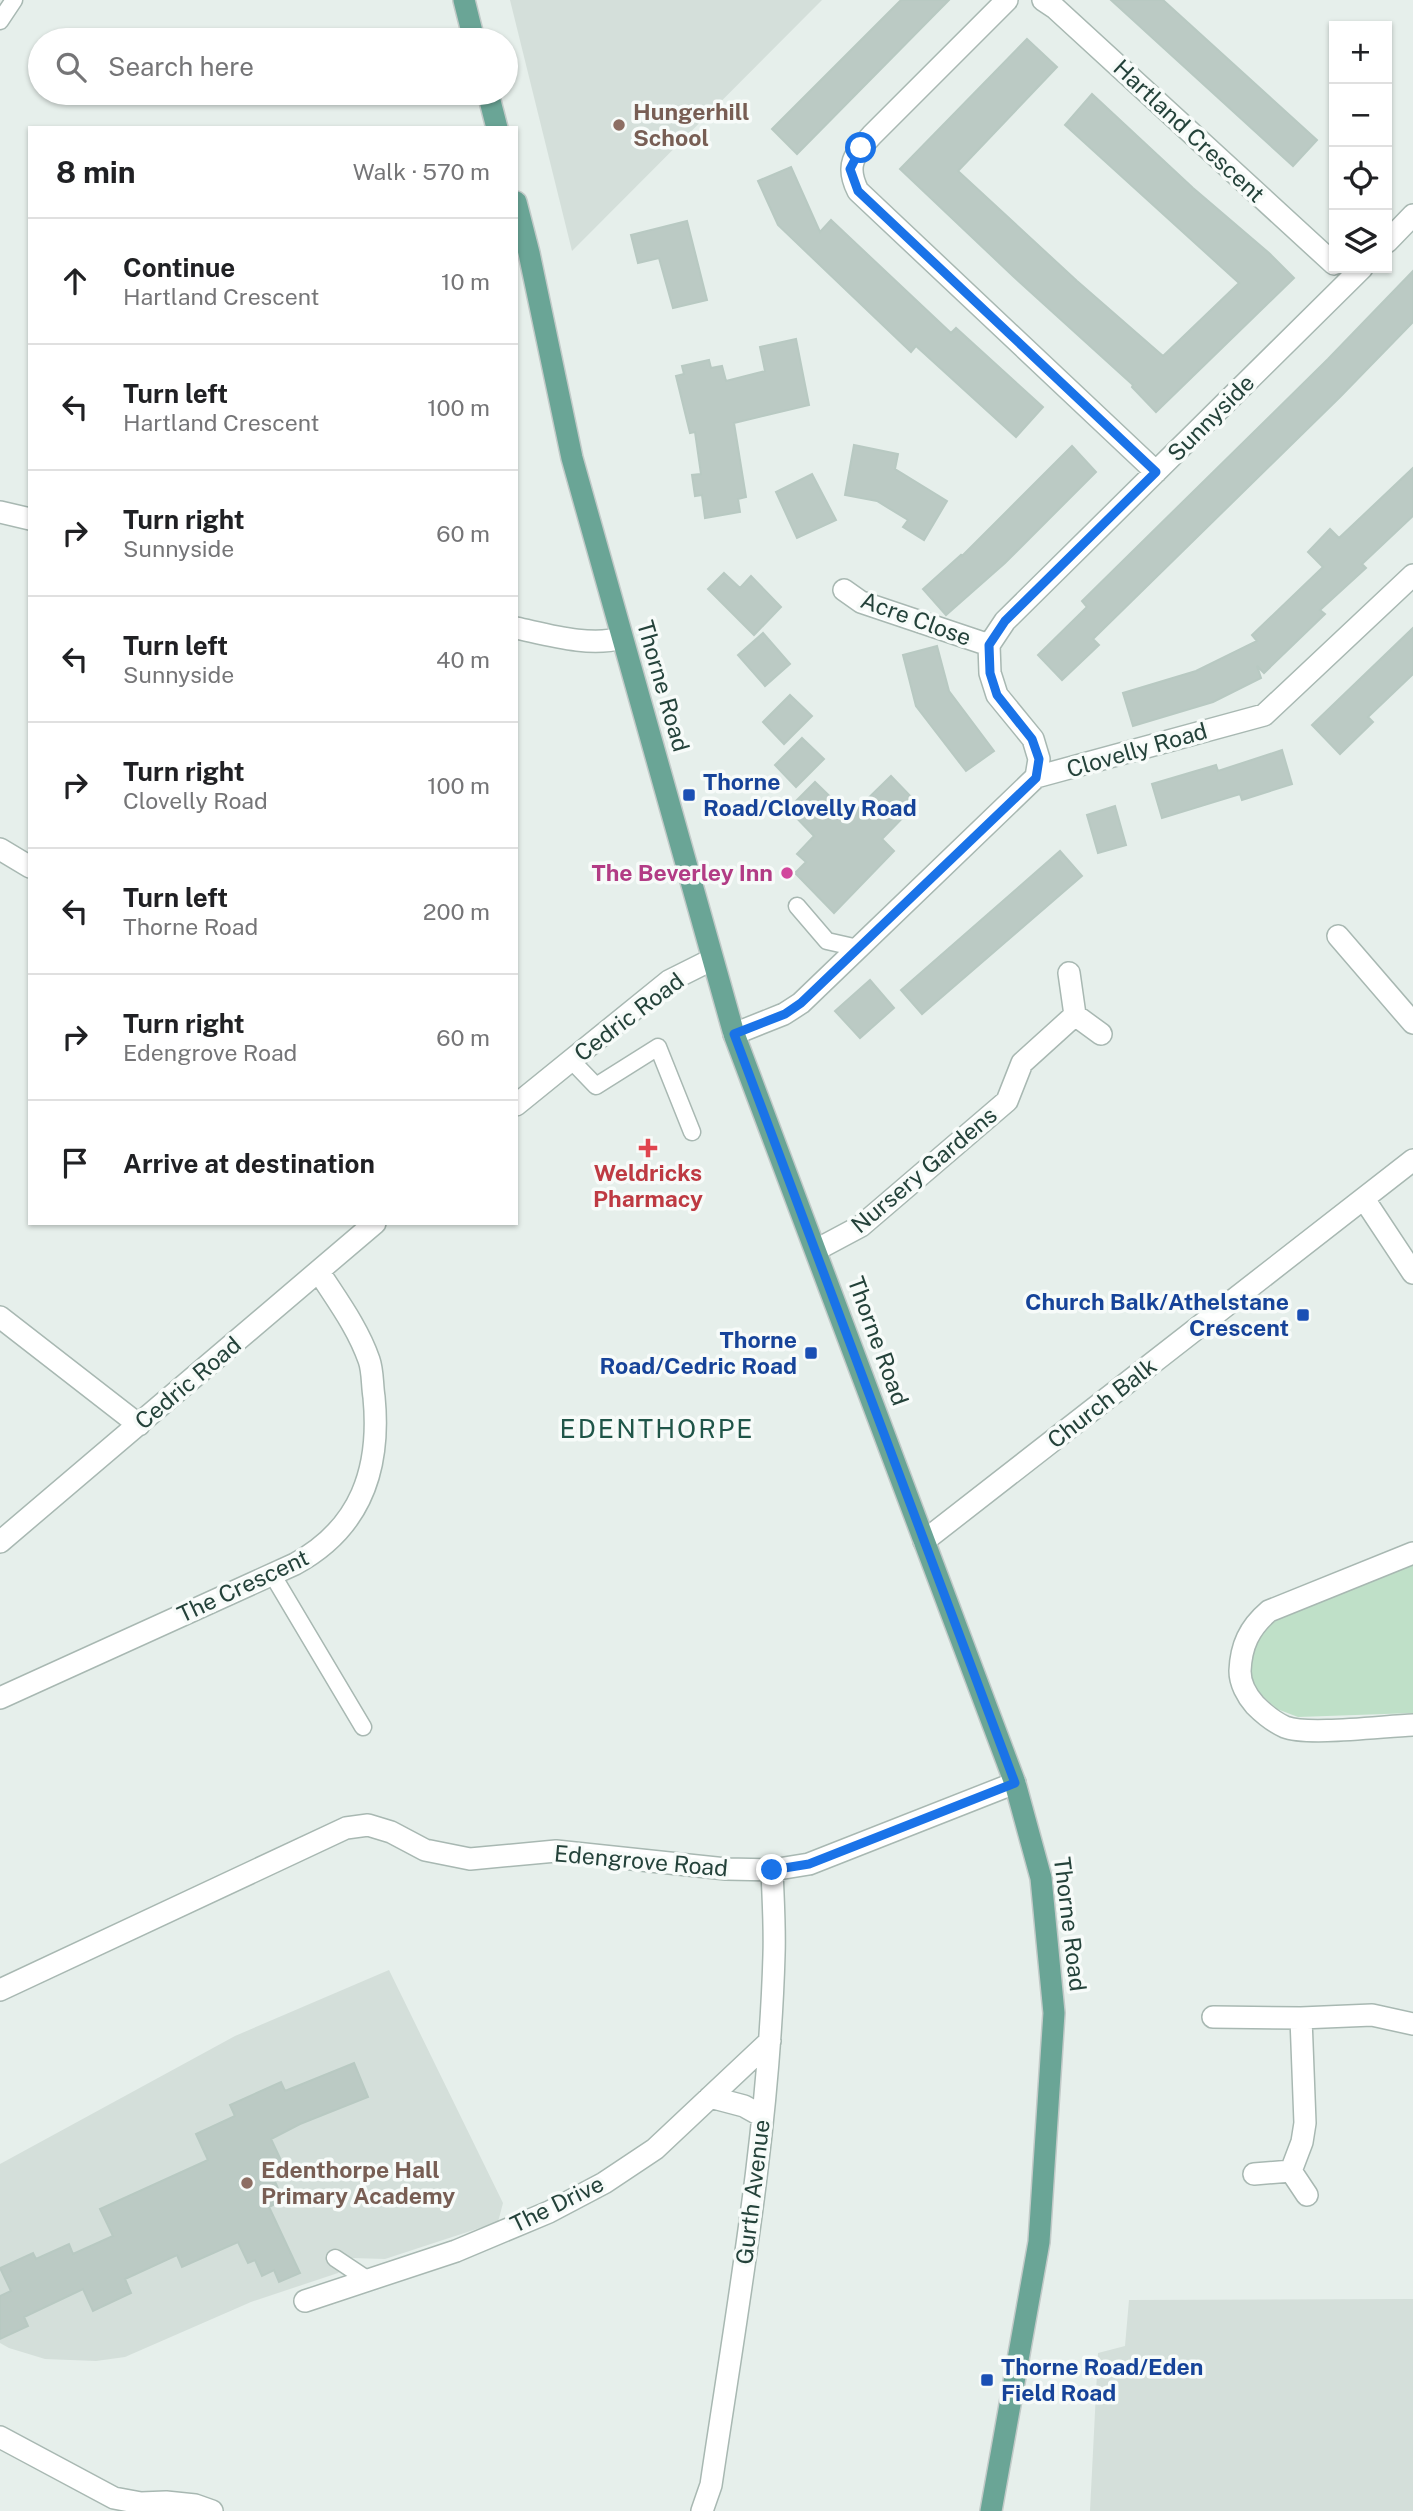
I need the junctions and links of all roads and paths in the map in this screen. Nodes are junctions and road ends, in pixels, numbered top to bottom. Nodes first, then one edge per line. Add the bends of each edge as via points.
1 (14, 0) edge
2 (464, 0) edge
3 (1007, 0) edge
4 (1044, 0) edge
5 (0, 21) edge
6 (471, 28) edge
7 (491, 105) edge
8 (496, 126) edge
9 (518, 210) edge
10 (1413, 215) edge
11 (1392, 237) edge
12 (1329, 255) edge
13 (1343, 273) edge
14 (1156, 472) junction
15 (0, 512) edge
16 (28, 519) edge
17 (1413, 575) edge
18 (844, 590) dead end
19 (518, 628) edge
20 (622, 638) junction
21 (989, 645) junction
22 (1036, 778) junction
23 (0, 849) edge
24 (28, 866) edge
25 (797, 906) dead end
26 (1338, 936) dead end
27 (858, 948) junction
28 (712, 960) junction
29 (1069, 973) dead end
30 (1075, 1015) junction
31 (1413, 1023) edge
32 (734, 1034) junction
33 (1101, 1034) dead end
34 (572, 1060) junction
35 (518, 1103) edge
36 (692, 1132) dead end
37 (1413, 1160) edge
38 (1364, 1199) junction
39 (373, 1225) edge
40 (816, 1250) junction
41 (319, 1272) junction
42 (1413, 1273) edge
43 (0, 1317) edge
44 (139, 1425) junction
45 (924, 1541) junction
46 (0, 1542) edge
47 (1413, 1553) edge
48 (272, 1574) junction
49 (0, 1698) edge
50 (1413, 1725) edge
51 (363, 1727) dead end
52 (1015, 1783) junction
53 (772, 1870) junction
54 (0, 1990) edge
55 (1213, 2017) dead end
56 (1301, 2018) junction
57 (1413, 2024) edge
58 (770, 2041) junction
59 (710, 2097) junction
60 (762, 2116) junction
61 (1291, 2171) junction
62 (1255, 2174) dead end
63 (1307, 2195) dead end
64 (335, 2258) dead end
65 (368, 2280) junction
66 (305, 2301) dead end
67 (0, 2437) edge
68 (212, 2511) edge
69 (702, 2511) edge
70 (991, 2511) edge

1 - 5 lane
2 - 6 main road
3 - 14 street via 866,141 850,169 853,180 858,191
4 - 12 street, Hartland Crescent
7 - 8 main road
9 - 20 main road, Thorne Road via 572,458
10 - 11 street
13 - 14 street, Sunnyside
14 - 21 street, Sunnyside via 1005,621
15 - 16 street
17 - 22 street, Clovelly Road via 1265,715
18 - 21 street, Acre Close via 861,602
19 - 20 street via 606,642
20 - 28 main road, Thorne Road
21 - 22 street via 997,695 1032,739 1039,759
22 - 27 street, Clovelly Road
23 - 24 street
25 - 27 lane via 827,941
26 - 31 street
27 - 32 street, Clovelly Road via 801,1003
28 - 32 main road, Thorne Road
28 - 34 street, Cedric Road via 669,981
29 - 30 street
30 - 33 street
30 - 40 street, Nursery Gardens via 1022,1063 1007,1101 861,1226
32 - 40 main road, Thorne Road
34 - 35 street, Cedric Road
34 - 36 lane via 596,1086 658,1047
37 - 38 street, Church Balk
38 - 42 street
38 - 45 street, Church Balk
39 - 41 street, Cedric Road
40 - 45 main road, Thorne Road
41 - 44 street, Cedric Road
41 - 48 street, The Crescent via 351,1320 370,1362 373,1464 362,1495 338,1533 315,1553
43 - 44 street
44 - 46 street, Cedric Road
45 - 52 main road, Thorne Road
47 - 50 street via 1269,1611 1258,1620 1241,1650 1240,1678 1251,1700 1284,1727
48 - 49 street, The Crescent
48 - 51 lane
52 - 53 street, Edengrove Road via 809,1864
52 - 70 main road, Thorne Road via 1041,1878 1054,2013 1039,2242
53 - 54 street, Edengrove Road via 556,1851 470,1859 425,1850 368,1825 346,1828
53 - 58 street, Gurth Avenue via 775,1952
55 - 56 street
56 - 57 street via 1372,2015
56 - 61 street via 1306,2123
58 - 59 street, The Drive
58 - 60 street, Gurth Avenue
59 - 60 street
59 - 65 street, The Drive via 655,2149 550,2212
60 - 69 street, Gurth Avenue via 713,2472
61 - 62 street
61 - 63 street
64 - 65 lane
65 - 66 street, The Drive
67 - 68 street via 114,2498 195,2505

